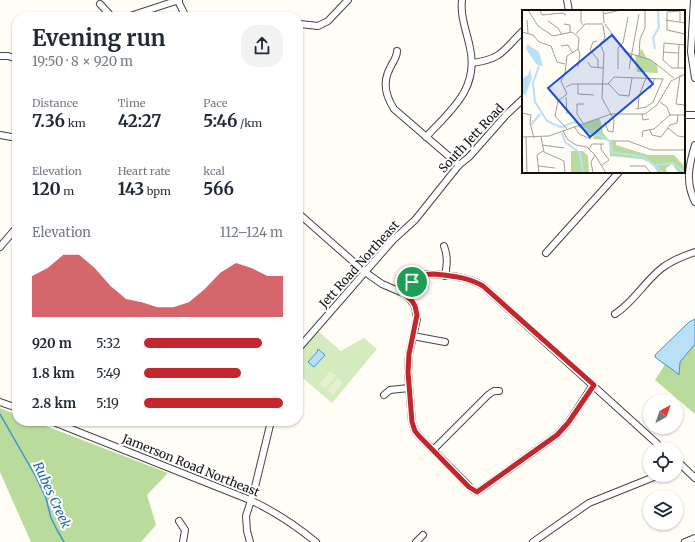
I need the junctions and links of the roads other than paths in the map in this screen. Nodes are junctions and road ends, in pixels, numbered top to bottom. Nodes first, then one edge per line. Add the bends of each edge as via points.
1 (348, 0) edge
2 (462, 0) edge
3 (567, 0) edge
4 (694, 0) edge
5 (179, 1) edge
6 (100, 4) dead end
7 (569, 10) edge
8 (107, 12) edge
9 (144, 12) edge
10 (184, 12) edge
11 (303, 24) edge
12 (522, 32) edge
13 (685, 34) edge
14 (692, 34) junction
15 (397, 51) dead end
16 (0, 56) edge
17 (12, 57) edge
18 (472, 63) junction
19 (695, 78) edge
20 (522, 100) edge
21 (0, 135) edge
22 (12, 137) edge
23 (426, 138) junction
24 (695, 145) edge
25 (459, 165) junction
26 (618, 173) edge
27 (436, 194) joint
28 (695, 202) edge
29 (303, 217) edge
30 (12, 233) edge
31 (444, 246) dead end
32 (0, 247) edge
33 (695, 252) edge
34 (546, 253) dead end
35 (365, 272) junction
36 (445, 276) junction
37 (403, 293) junction
38 (615, 314) dead end
39 (413, 336) junction
40 (445, 342) dead end
41 (303, 343) edge
42 (594, 385) junction
43 (409, 388) junction
44 (499, 392) dead end
45 (384, 395) dead end
46 (0, 402) edge
47 (12, 406) edge
48 (63, 426) edge
49 (270, 426) edge
50 (655, 442) edge
51 (433, 450) junction
52 (683, 468) edge
53 (695, 478) edge
54 (643, 481) edge
55 (250, 500) junction
56 (179, 522) dead end
57 (423, 535) dead end
58 (695, 538) edge
59 (183, 542) edge
60 (250, 542) edge
61 (316, 542) edge
62 (416, 542) edge
63 (533, 542) edge
64 (685, 542) edge

1 - 11 street via 328,21 318,26
2 - 18 street via 461,8
3 - 7 street
4 - 14 street
5 - 9 street
5 - 10 street
6 - 8 street
12 - 18 street via 501,54 486,61
13 - 14 street
14 - 19 street
15 - 23 street via 384,88 387,97 394,109
16 - 17 street
18 - 23 street via 468,87 457,104
20 - 25 street, South Jett Road
21 - 22 street
23 - 25 street
24 - 28 street via 688,184
25 - 27 street, South Jett Road
26 - 34 street
27 - 35 street, Jett Road Northeast
29 - 35 street
30 - 32 street
31 - 36 street via 448,261
33 - 38 street via 661,268 625,308
35 - 37 street via 382,284
35 - 41 street, Jett Road Northeast
36 - 37 street via 422,275
36 - 42 street via 472,280 483,286
37 - 39 street via 412,301 416,310 417,319
39 - 40 street
39 - 43 street via 408,363
42 - 50 street
42 - 51 street via 557,435 477,492
43 - 45 street via 390,390
43 - 51 street via 413,427
44 - 51 street via 494,391 488,395
46 - 47 street
48 - 55 street, Jamerson Road Northeast
49 - 55 street
52 - 53 street
54 - 63 street via 589,503
55 - 60 street via 246,522
55 - 61 street, Jamerson Road Northeast via 279,515
56 - 59 street via 185,530
57 - 62 street
58 - 64 street

